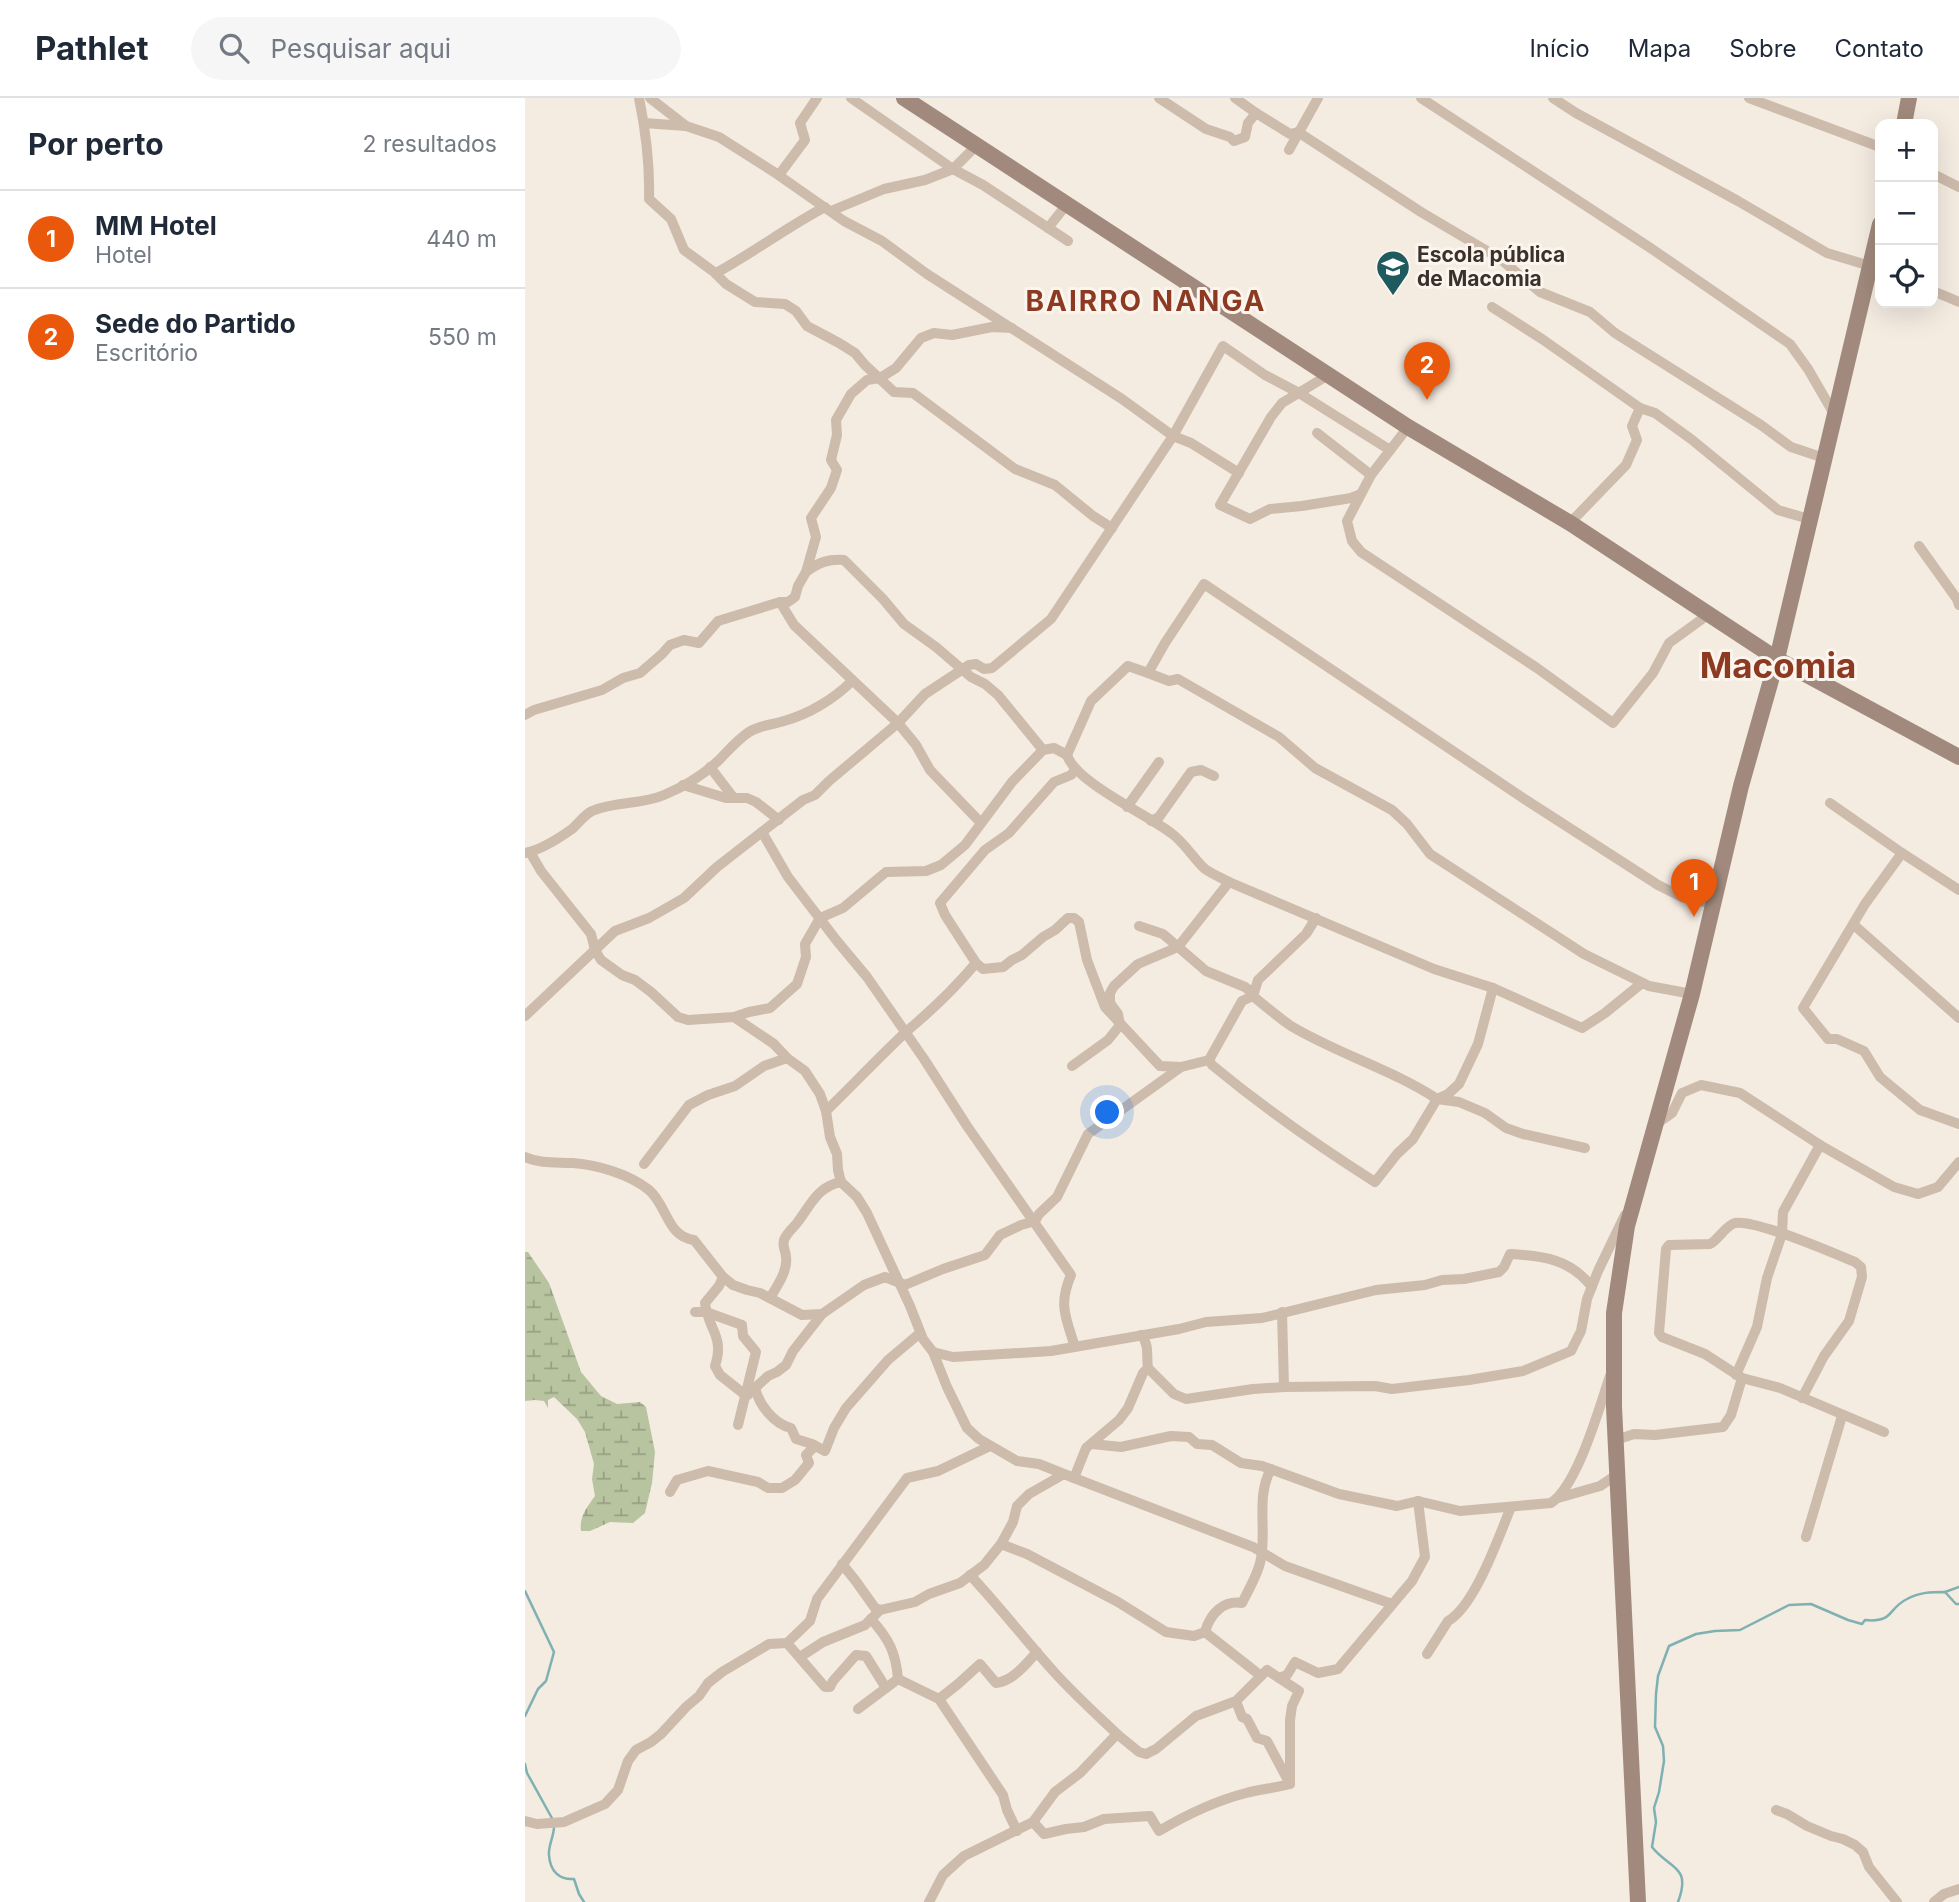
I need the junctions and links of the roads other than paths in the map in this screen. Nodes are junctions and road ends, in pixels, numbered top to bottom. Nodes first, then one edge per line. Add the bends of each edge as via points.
1 (639, 98) edge
2 (650, 98) edge
3 (817, 98) edge
4 (851, 98) edge
5 (904, 98) edge
6 (1159, 98) edge
7 (1235, 98) edge
8 (1318, 98) edge
9 (1421, 98) edge
10 (1553, 98) edge
11 (1749, 98) edge
12 (1909, 98) edge
13 (1256, 113) junction
14 (1905, 119) edge
15 (644, 124) junction
16 (686, 126) junction
17 (1298, 132) junction
18 (977, 145) junction
19 (1875, 145) edge
20 (1289, 150) dead end
21 (953, 169) junction
22 (779, 175) junction
23 (1938, 176) edge
24 (1959, 187) edge
25 (1067, 204) junction
26 (828, 209) junction
27 (1048, 228) junction
28 (1068, 241) dead end
29 (1875, 267) edge
30 (716, 273) junction
31 (1938, 293) edge
32 (1959, 302) edge
33 (1492, 306) dead end
34 (1012, 328) junction
35 (1330, 374) junction
36 (880, 378) junction
37 (1299, 393) junction
38 (1640, 408) junction
39 (1834, 414) junction
40 (1408, 426) junction
41 (1317, 432) dead end
42 (1173, 436) junction
43 (1390, 450) junction
44 (1824, 458) junction
45 (1239, 473) junction
46 (1371, 475) junction
47 (1361, 494) junction
48 (1809, 519) junction
49 (1570, 523) junction
50 (1112, 528) junction
51 (1919, 546) dead end
52 (806, 572) junction
53 (780, 602) junction
54 (1959, 605) edge
55 (1709, 614) junction
56 (1777, 659) junction
57 (961, 670) junction
58 (1148, 673) junction
59 (852, 681) junction
60 (525, 715) edge
61 (898, 723) junction
62 (1043, 750) junction
63 (1067, 755) junction
64 (1959, 757) edge
65 (1159, 762) dead end
66 (710, 767) junction
67 (1076, 769) junction
68 (1214, 776) dead end
69 (683, 785) junction
70 (733, 797) junction
71 (1830, 803) dead end
72 (1127, 807) junction
73 (779, 820) junction
74 (1151, 821) junction
75 (981, 823) junction
76 (762, 832) junction
77 (528, 852) edge
78 (1902, 853) junction
79 (1229, 882) junction
80 (1959, 890) edge
81 (1714, 904) junction
82 (820, 918) junction
83 (1316, 918) junction
84 (1854, 925) junction
85 (1139, 926) dead end
86 (1178, 947) junction
87 (595, 950) junction
88 (976, 963) junction
89 (1642, 983) junction
90 (1493, 988) junction
91 (1692, 994) junction
92 (1252, 996) junction
93 (525, 1016) edge
94 (734, 1017) junction
95 (1959, 1018) edge
96 (1120, 1025) junction
97 (906, 1032) junction
98 (787, 1058) junction
99 (1209, 1060) junction
100 (1072, 1066) dead end
101 (1181, 1067) junction
102 (1437, 1099) junction
103 (826, 1111) junction
104 (1959, 1124) edge
105 (1655, 1125) junction
106 (1819, 1145) junction
107 (1585, 1148) dead end
108 (525, 1157) edge
109 (1959, 1161) edge
110 (644, 1164) dead end
111 (841, 1182) junction
112 (1634, 1201) junction
113 (1035, 1221) junction
114 (1782, 1234) junction
115 (723, 1277) junction
116 (898, 1282) junction
117 (1592, 1287) junction
118 (770, 1298) junction
119 (701, 1312) junction
120 (1282, 1312) junction
121 (822, 1314) junction
122 (920, 1333) junction
123 (1141, 1335) junction
124 (1075, 1347) junction
125 (933, 1352) junction
126 (1614, 1363) junction
127 (1148, 1367) junction
128 (1739, 1376) junction
129 (1284, 1387) junction
130 (744, 1394) junction
131 (757, 1396) junction
132 (1802, 1398) junction
133 (1842, 1416) junction
134 (738, 1425) dead end
135 (1884, 1432) dead end
136 (1616, 1440) junction
137 (1092, 1444) junction
138 (815, 1446) junction
139 (990, 1446) junction
140 (1271, 1469) junction
141 (1618, 1474) junction
142 (1069, 1476) junction
143 (1600, 1486) junction
144 (670, 1492) dead end
145 (1619, 1494) junction
146 (1558, 1498) junction
147 (1418, 1501) junction
148 (1511, 1507) junction
149 (1806, 1537) dead end
150 (1001, 1544) junction
151 (1262, 1553) junction
152 (842, 1564) junction
153 (970, 1575) junction
154 (1392, 1604) junction
155 (880, 1610) junction
156 (871, 1619) junction
157 (1205, 1632) junction
158 (787, 1643) junction
159 (1037, 1652) junction
160 (1427, 1654) dead end
161 (800, 1657) junction
162 (1261, 1676) junction
163 (1279, 1678) junction
164 (898, 1679) junction
165 (886, 1688) junction
166 (939, 1699) junction
167 (1236, 1701) junction
168 (858, 1709) dead end
169 (1117, 1734) junction
170 (1290, 1784) junction
171 (1776, 1810) dead end
172 (525, 1821) edge
173 (1033, 1822) junction
174 (1017, 1831) junction
175 (1959, 1889) edge
176 (929, 1902) edge
177 (1638, 1902) edge
178 (1897, 1902) edge
179 (1934, 1902) edge

1 - 15 street
2 - 16 street
3 - 22 street via 800,123 805,140
4 - 21 street
5 - 18 main road
6 - 13 street via 1206,129 1234,141 1245,136
7 - 13 street
8 - 17 street
9 - 39 street via 1790,344
10 - 29 street via 1827,253
11 - 19 street
12 - 14 main road
13 - 17 street via 1290,134
15 - 16 street
15 - 30 street via 649,199 671,219 684,250
16 - 22 street via 719,137
17 - 20 street
17 - 44 street via 1499,258 1540,292 1590,312 1615,334 1791,447
18 - 21 street
18 - 25 main road
21 - 26 street
21 - 27 street
22 - 26 street
23 - 24 street
25 - 27 street
25 - 35 main road
26 - 30 street via 798,222
26 - 34 street
27 - 28 street
29 - 39 main road
30 - 36 street via 755,302 785,304 807,326 855,353
31 - 32 street
33 - 38 street
34 - 36 street via 921,338 896,368
34 - 42 street
35 - 37 street
35 - 40 main road
36 - 50 street via 894,392 913,393 1015,469 1055,485
36 - 52 street via 867,380 851,394 835,420 831,460 837,470 811,518 816,537
37 - 42 street via 1223,346
37 - 43 street
37 - 45 street via 1271,417
38 - 48 street via 1655,413 1691,439 1778,510
38 - 49 street via 1632,426 1637,440 1626,465
39 - 44 main road
40 - 43 street
40 - 49 main road
41 - 46 street
42 - 45 street
42 - 50 street
43 - 46 street
44 - 48 main road
45 - 47 street via 1220,505 1250,519 1270,509
46 - 47 street
47 - 55 street via 1347,521 1352,541 1361,552 1613,723 1653,673 1669,643
48 - 56 main road
49 - 55 main road
50 - 57 street via 1051,619 992,668 976,664
51 - 54 street
52 - 53 street via 795,597
52 - 57 street via 818,563 844,560 904,624
53 - 59 street via 795,625
53 - 60 street via 718,621 699,643 684,640 670,645 640,673 602,691
55 - 56 main road
56 - 64 main road
56 - 81 main road
57 - 61 street via 925,694
57 - 62 street via 998,695
58 - 63 street via 1128,666 1091,701
58 - 81 street via 1204,584 1658,885 1682,897
58 - 89 street via 1169,681 1178,678 1279,737 1315,768 1392,810 1430,854 1584,954
59 - 61 street
59 - 66 street via 797,717 751,731
61 - 73 street
61 - 75 street via 930,770
62 - 63 street via 1053,748
62 - 75 street
63 - 67 street
65 - 72 street
66 - 69 street
66 - 70 street
67 - 72 street
67 - 88 street via 1054,782 1009,833 985,850 940,903
68 - 74 street via 1201,770 1191,772 1159,817
69 - 70 street
69 - 77 street via 649,802 606,806 589,813
70 - 73 street via 756,802
71 - 78 street
72 - 74 street
73 - 76 street
74 - 79 street via 1173,834 1206,870
75 - 82 street via 965,845 941,865 926,871 886,872 843,908
76 - 82 street via 788,877
76 - 87 street via 684,898 615,931
77 - 87 street via 591,934
78 - 80 street
78 - 84 street
79 - 83 street
79 - 86 street
81 - 91 main road
82 - 94 street via 805,944 806,957 797,984 771,1008
82 - 97 street
83 - 90 street
83 - 92 street via 1258,980
84 - 95 street
84 - 104 street via 1803,1008 1828,1039 1864,1051 1880,1077 1920,1110
85 - 86 street via 1163,934
86 - 92 street via 1206,971 1245,987
86 - 96 street via 1138,964 1114,986 1110,1003
87 - 93 street
87 - 94 street via 601,960 635,979 678,1017
88 - 96 street via 983,969 1003,967 1063,921 1074,918 1105,1007
88 - 97 street
89 - 90 street via 1582,1028
89 - 91 street
90 - 102 street via 1478,1044 1459,1084
91 - 105 main road
92 - 99 street via 1243,1002
92 - 102 street via 1290,1025
94 - 98 street
96 - 100 street via 1108,1040
96 - 101 street via 1160,1066
97 - 103 street
97 - 113 street
98 - 103 street via 805,1071
98 - 110 street via 689,1105
99 - 101 street
99 - 102 street via 1255,1101 1375,1182 1413,1139
101 - 113 street via 1088,1134 1057,1197
102 - 107 street via 1459,1102 1523,1134
103 - 111 street
105 - 106 street via 1672,1113 1682,1093 1700,1085 1740,1093
105 - 112 main road
106 - 109 street via 1894,1187 1918,1195 1938,1186
106 - 114 street via 1783,1212
108 - 115 street via 535,1162 592,1166 636,1182 660,1204 670,1225 694,1240
111 - 116 street via 867,1213
111 - 118 street via 824,1188 784,1238 787,1259
112 - 117 street
112 - 126 main road via 1614,1313
113 - 116 street via 1000,1235 985,1255 905,1285
113 - 124 street via 1072,1275 1063,1307
114 - 128 street
114 - 128 street via 1739,1223 1730,1225 1710,1244 1669,1245 1667,1249 1659,1335 1705,1354
114 - 132 street via 1861,1268 1849,1321
115 - 118 street
115 - 119 street
116 - 121 street via 885,1277 864,1285
116 - 122 street
117 - 120 street via 1562,1262 1510,1254 1499,1272 1376,1290
117 - 129 street via 1571,1350 1523,1371 1392,1389
118 - 121 street via 802,1315
119 - 130 street via 717,1336 720,1351 715,1366
119 - 130 street via 742,1325 743,1336 756,1352
120 - 123 street
120 - 129 street
121 - 131 street via 786,1365 755,1388
122 - 125 street
122 - 138 street via 888,1360 846,1408 825,1451
123 - 124 street
123 - 127 street via 1146,1340
124 - 125 street via 953,1357
125 - 139 street via 967,1428
126 - 136 main road
126 - 146 street via 1590,1437
127 - 129 street via 1174,1394 1186,1399
127 - 137 street via 1128,1408
128 - 132 street
128 - 136 street via 1731,1415 1723,1427 1655,1436 1634,1434
130 - 131 street
130 - 134 street
131 - 138 street via 778,1422 791,1428 796,1439
132 - 133 street
133 - 135 street
133 - 149 street
136 - 141 main road
137 - 140 street via 1121,1447 1171,1436 1189,1437 1241,1463
137 - 142 street
138 - 144 street via 806,1455 809,1463 802,1472 782,1488 708,1471 677,1480
139 - 142 street via 1017,1461
139 - 152 street via 938,1471 907,1478
140 - 147 street via 1339,1494 1397,1506
140 - 151 street via 1263,1493
141 - 143 street
141 - 145 main road
142 - 150 street via 1029,1494 1017,1506
142 - 151 street
143 - 145 street
143 - 146 street
145 - 177 main road
146 - 148 street via 1551,1503
147 - 148 street via 1460,1511
147 - 154 street via 1425,1557
148 - 160 street via 1468,1599
150 - 153 street
150 - 157 street via 1118,1602 1166,1632 1194,1636
151 - 154 street via 1285,1566
151 - 157 street via 1242,1603 1223,1605 1208,1619
152 - 155 street
152 - 158 street via 817,1599 810,1620
153 - 155 street via 915,1602
153 - 159 street
154 - 163 street via 1338,1669 1318,1673 1296,1662
155 - 156 street
156 - 161 street
156 - 164 street via 886,1636 897,1661
157 - 162 street
158 - 161 street
158 - 172 street via 769,1644 708,1683 661,1734 636,1750 618,1790 605,1804 564,1822
159 - 166 street via 1001,1683 979,1664
159 - 169 street
161 - 165 street via 825,1687 830,1687 856,1655 866,1656
162 - 163 street via 1267,1670
162 - 167 street
163 - 170 street via 1299,1691 1290,1720
164 - 165 street
164 - 166 street
165 - 168 street
166 - 174 street via 1003,1795
167 - 169 street via 1196,1716 1146,1754
167 - 170 street via 1257,1738 1267,1741
169 - 173 street via 1055,1792
170 - 173 street via 1199,1809 1159,1832 1150,1816 1104,1819 1044,1834
171 - 178 street via 1856,1844
173 - 174 street
174 - 176 street via 964,1856 943,1875
175 - 179 street

